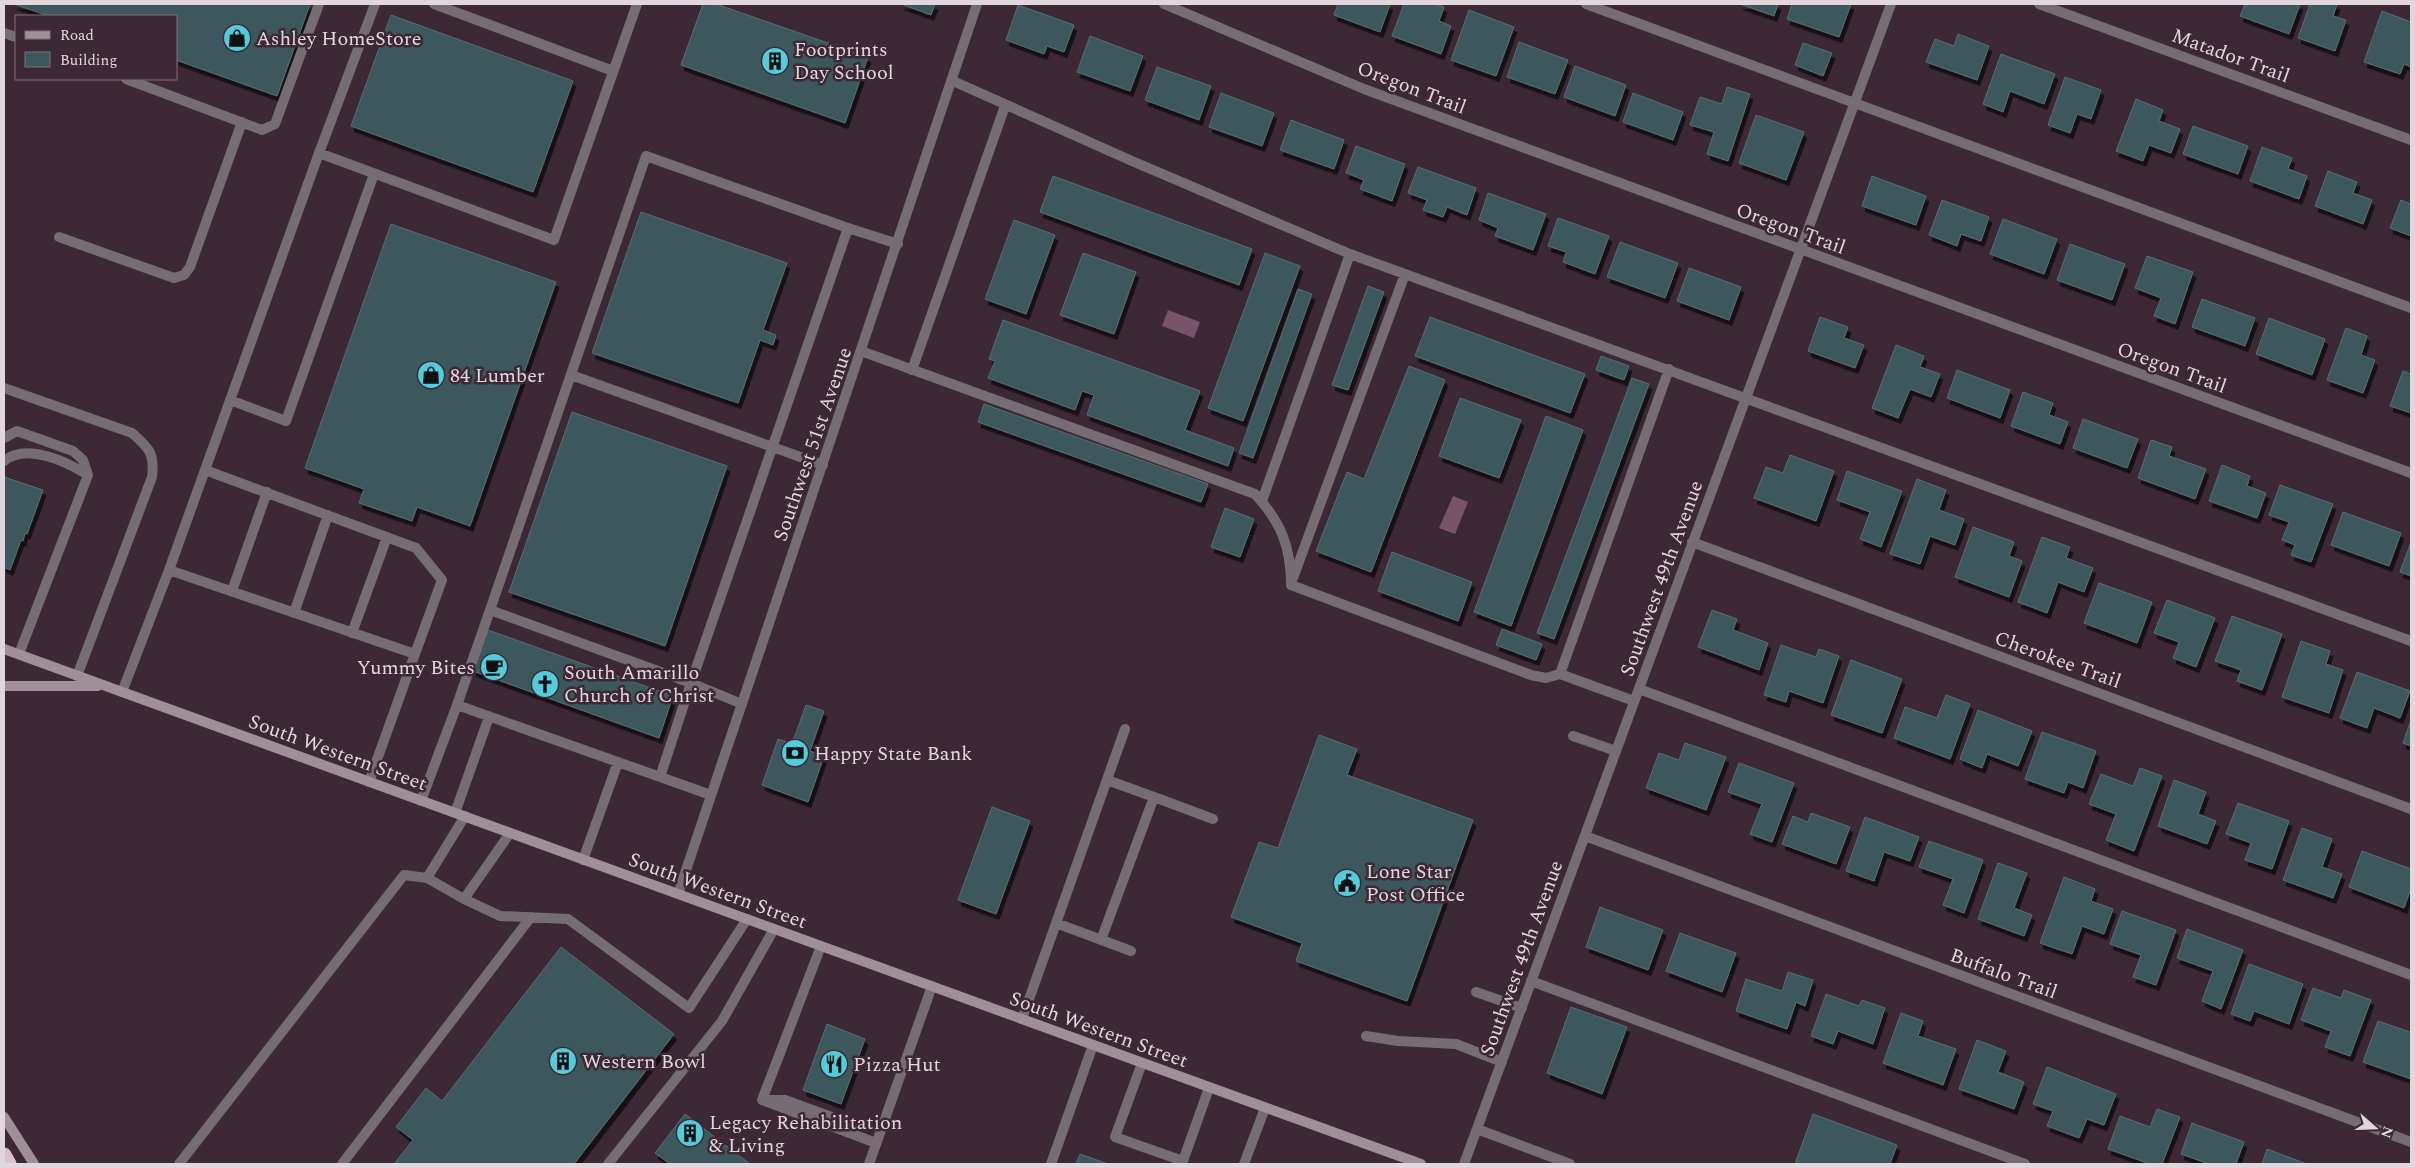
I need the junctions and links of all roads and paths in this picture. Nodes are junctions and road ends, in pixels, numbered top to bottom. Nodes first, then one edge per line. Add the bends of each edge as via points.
1 (319, 4) edge
2 (375, 4) edge
3 (434, 4) edge
4 (637, 4) edge
5 (977, 4) edge
6 (1164, 4) edge
7 (1586, 4) edge
8 (1891, 4) edge
9 (2039, 4) edge
10 (613, 70) junction
11 (129, 80) edge
12 (953, 81) junction
13 (1855, 103) junction
14 (1005, 106) junction
15 (242, 122) junction
16 (2411, 140) edge
17 (319, 153) junction
18 (374, 174) junction
19 (848, 228) junction
20 (59, 237) dead end
21 (898, 244) junction
22 (1800, 250) junction
23 (1350, 254) junction
24 (1405, 274) junction
25 (2411, 308) edge
26 (861, 351) junction
27 (1669, 369) junction
28 (912, 370) junction
29 (571, 375) junction
30 (4, 388) edge
31 (1745, 397) junction
32 (230, 400) junction
33 (4, 438) edge
34 (772, 448) junction
35 (4, 461) edge
36 (823, 465) junction
37 (205, 470) junction
38 (2411, 473) edge
39 (88, 475) junction
40 (267, 492) junction
41 (1262, 501) junction
42 (328, 515) junction
43 (387, 537) junction
44 (1692, 542) junction
45 (169, 570) junction
46 (1291, 585) junction
47 (232, 592) junction
48 (490, 610) junction
49 (294, 613) junction
50 (352, 633) junction
51 (2411, 641) edge
52 (4, 649) edge
53 (19, 654) junction
54 (415, 654) junction
55 (1560, 674) junction
56 (76, 676) junction
57 (691, 683) junction
58 (4, 686) edge
59 (105, 686) junction
60 (1639, 689) junction
61 (122, 692) junction
62 (1634, 701) junction
63 (742, 704) junction
64 (457, 705) junction
65 (489, 717) junction
66 (1125, 729) dead end
67 (1573, 736) dead end
68 (1616, 751) junction
69 (618, 762) junction
70 (660, 777) junction
71 (1107, 780) junction
72 (369, 782) junction
73 (711, 795) junction
74 (1154, 797) junction
75 (422, 801) junction
76 (2411, 809) edge
77 (460, 815) junction
78 (1213, 819) dead end
79 (510, 833) junction
80 (1585, 836) junction
81 (583, 860) junction
82 (426, 878) junction
83 (678, 894) junction
84 (464, 900) junction
85 (531, 917) junction
86 (747, 919) junction
87 (1056, 924) junction
88 (774, 929) junction
89 (1101, 940) junction
90 (821, 946) junction
91 (1131, 951) dead end
92 (2411, 975) edge
93 (1531, 981) junction
94 (932, 986) junction
95 (1476, 992) dead end
96 (1522, 1008) junction
97 (1022, 1019) junction
98 (1366, 1036) dead end
99 (1093, 1045) junction
100 (1502, 1062) junction
101 (1142, 1063) junction
102 (1210, 1088) junction
103 (1265, 1108) junction
104 (4, 1117) edge
105 (1477, 1129) junction
106 (2411, 1142) edge
107 (876, 1143) junction
108 (4, 1155) edge
109 (1188, 1162) edge
110 (1564, 1163) edge
111 (9, 1164) edge
112 (34, 1164) edge
113 (179, 1164) edge
114 (342, 1164) edge
115 (608, 1164) edge
116 (869, 1164) edge
117 (1051, 1164) edge
118 (1244, 1164) edge
119 (1421, 1164) edge
120 (1464, 1164) edge
121 (2025, 1164) edge

1 - 15 street via 276,124 262,130
2 - 17 street
3 - 10 street
4 - 10 street
5 - 12 street, Southwest 51st Avenue
6 - 22 street, Oregon Trail via 1364,89
7 - 13 street
8 - 13 street, Southwest 49th Avenue
9 - 16 street, Matador Trail
10 - 18 street via 554,240
11 - 15 street
12 - 14 street
12 - 21 street, Southwest 51st Avenue
13 - 22 street, Southwest 49th Avenue
13 - 25 street
14 - 23 street
14 - 28 street
15 - 20 street via 190,267 184,275 174,278
17 - 18 street
17 - 32 street
18 - 32 street via 286,422
19 - 21 street
19 - 29 street via 646,156
19 - 34 street
21 - 26 street, Southwest 51st Avenue
22 - 31 street, Southwest 49th Avenue
22 - 38 street, Oregon Trail
23 - 24 street
23 - 41 street
24 - 27 street
24 - 46 street
26 - 28 street
26 - 36 street, Southwest 51st Avenue
27 - 31 street
27 - 55 street
28 - 41 street via 1255,494
29 - 34 street
29 - 48 street
30 - 56 street via 132,433 149,448 154,463 152,477
31 - 44 street, Southwest 49th Avenue
31 - 51 street
32 - 37 street
33 - 39 street via 16,431 73,450 83,460
34 - 36 street
34 - 57 street
35 - 39 street via 20,454 43,454
36 - 63 street, Southwest 51st Avenue
37 - 40 street
37 - 45 street
39 - 53 street
40 - 42 street
40 - 47 street
41 - 46 street via 1273,513 1286,542 1291,562
42 - 43 street
42 - 49 street
43 - 50 street
43 - 54 street via 416,548 442,580
44 - 60 street, Southwest 49th Avenue
44 - 76 street, Cherokee Trail
45 - 47 street
45 - 61 street
46 - 55 street via 1531,675 1546,678
47 - 49 street
48 - 57 street
48 - 64 street
49 - 50 street
50 - 54 street
52 - 53 main road, South Western Street
53 - 56 main road, South Western Street
54 - 72 street
55 - 62 street
56 - 59 main road, South Western Street
57 - 63 street
57 - 70 street
58 - 59 main road
59 - 61 main road, South Western Street
60 - 62 street, Southwest 49th Avenue
60 - 92 street
61 - 72 main road, South Western Street
62 - 68 street, Southwest 49th Avenue
63 - 73 street, Southwest 51st Avenue
64 - 65 street
64 - 75 street
65 - 69 street
65 - 77 street
66 - 71 street
67 - 68 street
68 - 80 street, Southwest 49th Avenue
69 - 70 street
69 - 81 street
70 - 73 street
71 - 74 street
71 - 87 street
72 - 75 main road, South Western Street
73 - 83 street, Southwest 51st Avenue
74 - 78 street
74 - 89 street
75 - 77 main road, South Western Street
77 - 79 main road, South Western Street
77 - 82 street
79 - 81 main road, South Western Street
79 - 84 street
80 - 93 street, Southwest 49th Avenue
80 - 106 street, Buffalo Trail
81 - 83 main road, South Western Street
82 - 84 street
82 - 113 street via 404,875
83 - 86 main road, South Western Street
84 - 85 street via 500,916
85 - 86 street via 568,919 689,1008
85 - 114 street
86 - 88 main road, South Western Street
87 - 89 street
87 - 97 street
88 - 90 main road, South Western Street
88 - 115 street via 722,1021
89 - 91 street
90 - 94 main road, South Western Street
90 - 107 street via 762,1100
93 - 96 street, Southwest 49th Avenue
93 - 121 street
94 - 97 main road, South Western Street
94 - 107 street
95 - 96 street
96 - 100 street, Southwest 49th Avenue
97 - 99 main road, South Western Street
98 - 100 street via 1456,1044
99 - 101 main road, South Western Street
99 - 117 street
100 - 105 street, Southwest 49th Avenue
101 - 102 main road, South Western Street
101 - 109 street via 1115,1137
102 - 103 main road, South Western Street
102 - 109 street
103 - 118 street
103 - 119 main road, South Western Street
104 - 112 main road
105 - 110 street
105 - 120 street, Southwest 49th Avenue
107 - 116 street
108 - 111 highway

